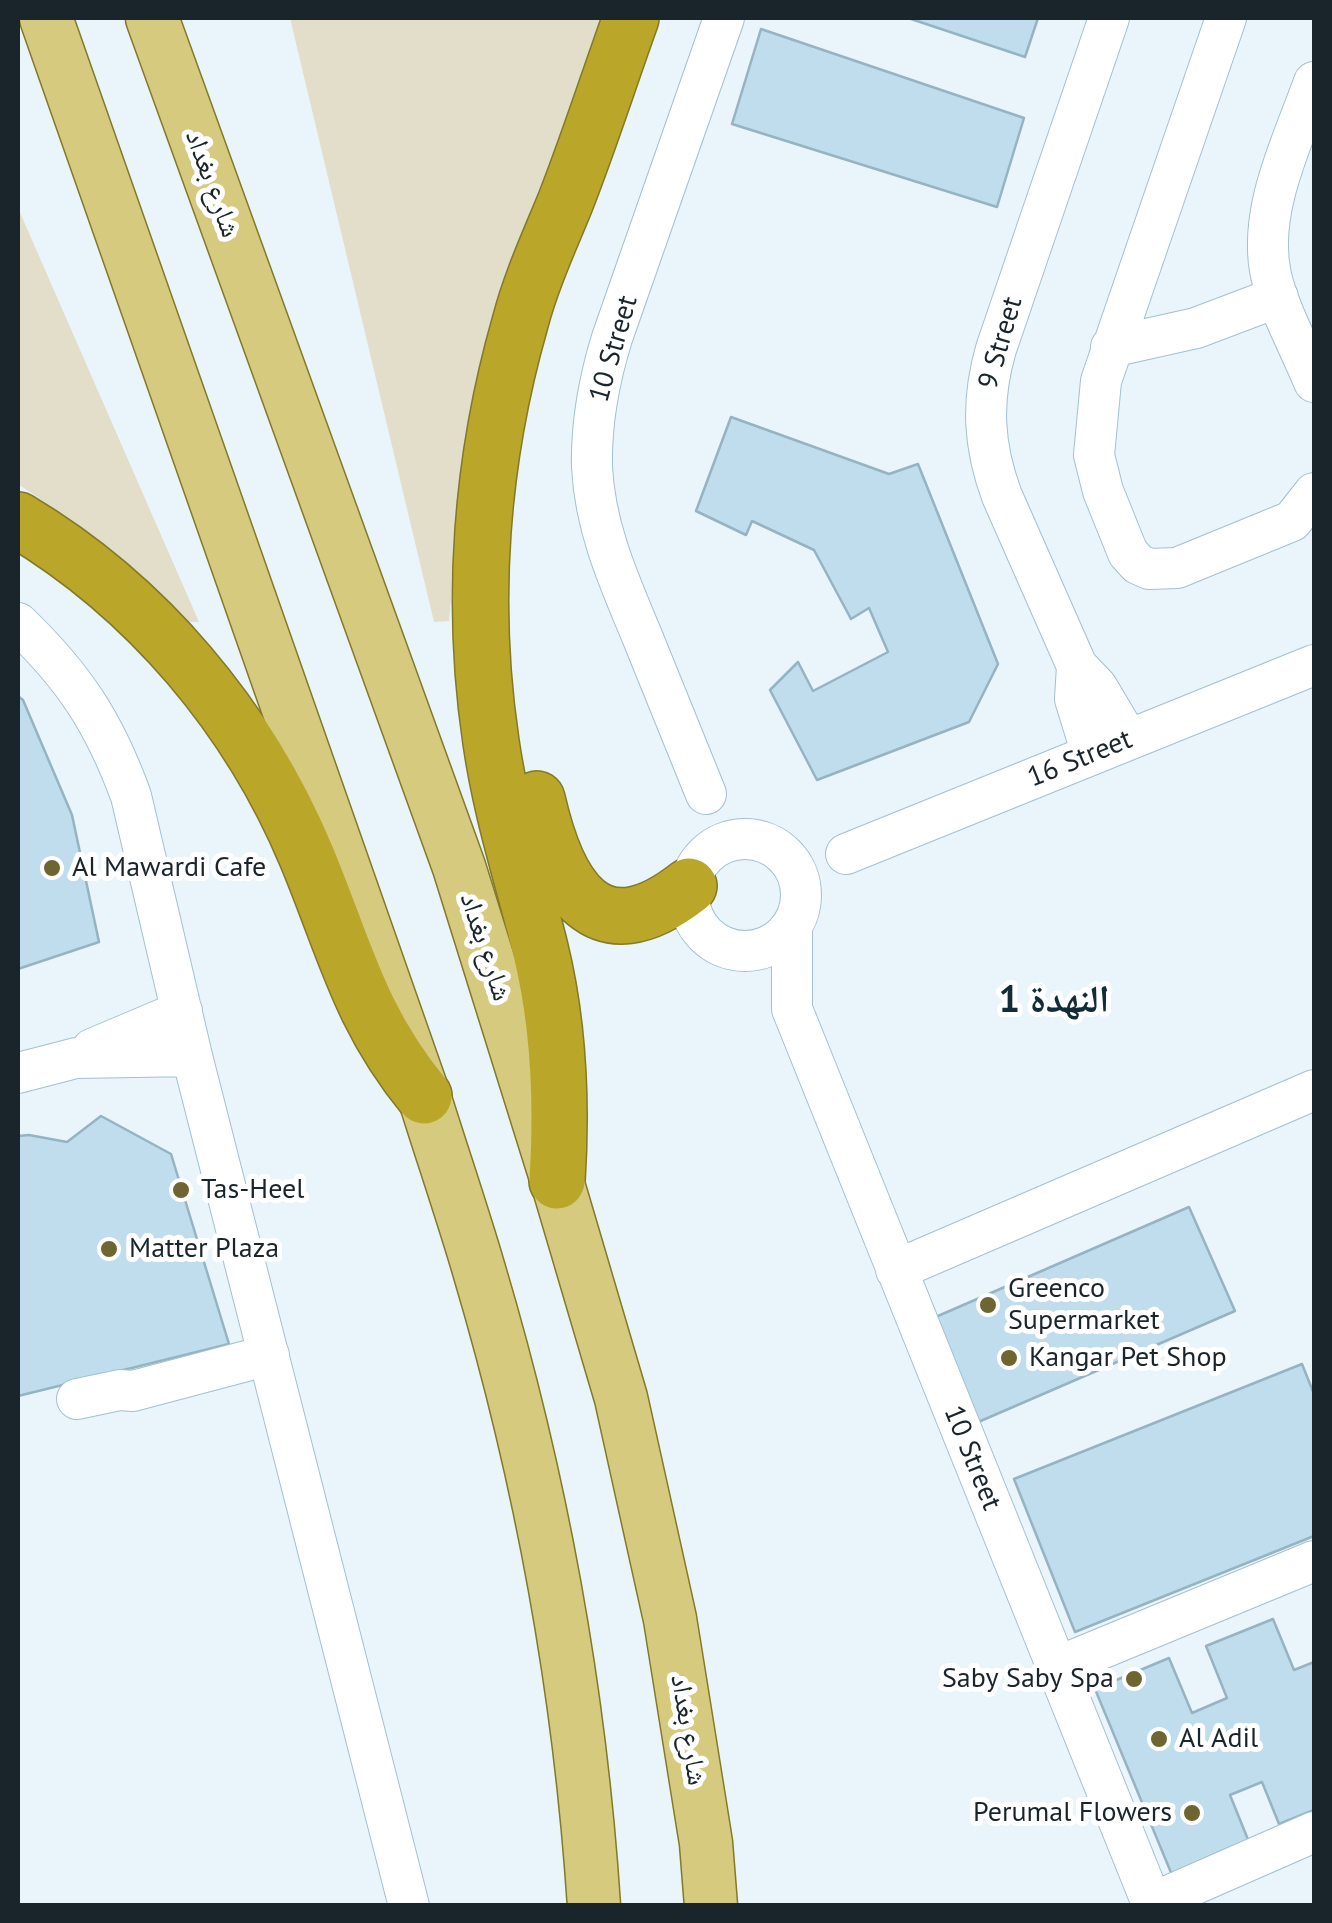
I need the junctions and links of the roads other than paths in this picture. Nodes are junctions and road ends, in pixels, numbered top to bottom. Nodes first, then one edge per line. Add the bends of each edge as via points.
1 (46, 18) edge
2 (152, 18) edge
3 (631, 18) edge
4 (724, 18) edge
5 (1109, 18) edge
6 (1223, 18) edge
7 (1314, 82) edge
8 (565, 201) junction
9 (1278, 297) junction
10 (1112, 346) junction
11 (1314, 382) edge
12 (1314, 493) edge
13 (18, 520) edge
14 (18, 623) edge
15 (1314, 664) edge
16 (1110, 747) junction
17 (706, 794) junction
18 (762, 842) junction
19 (846, 854) junction
20 (695, 872) junction
21 (796, 919) junction
22 (726, 948) junction
23 (792, 1009) junction
24 (182, 1011) junction
25 (192, 1056) junction
26 (76, 1058) junction
27 (18, 1074) edge
28 (1314, 1090) edge
29 (424, 1096) junction
30 (557, 1181) junction
31 (896, 1270) junction
32 (268, 1351) junction
33 (77, 1399) dead end
34 (1314, 1562) edge
35 (1057, 1668) junction
36 (588, 1818) junction
37 (1314, 1832) edge
38 (1153, 1904) edge
39 (408, 1906) edge
40 (594, 1906) edge
41 (629, 1906) edge
42 (711, 1906) edge

1 - 29 main road
2 - 30 main road, شارع بغداد via 459,867
3 - 8 highway
4 - 17 street, 10 Street via 612,338 593,424 596,498 609,556
5 - 16 street, 9 Street via 996,349 984,408 992,468 1076,666 1106,700
6 - 10 street
7 - 9 street via 1269,216
8 - 20 highway via 526,404 514,575 536,792 555,862 572,890 600,911 632,917 662,907
8 - 30 highway via 504,380 480,566 491,743 556,1041
9 - 10 street via 1196,328
9 - 11 street
10 - 12 street via 1101,381 1094,455 1128,553 1138,564 1177,568 1292,520
13 - 29 highway via 131,604 223,707 306,854 376,1031
14 - 24 street via 58,661 117,757
15 - 16 street, 16 Street
16 - 19 street, 16 Street
17 - 18 street
17 - 20 street
18 - 19 street
18 - 20 street via 724,842
18 - 21 street via 783,853 797,874
19 - 21 street
20 - 22 street via 688,902 701,930
21 - 22 street via 770,946
21 - 23 street
22 - 23 street
23 - 31 street, 10 Street
24 - 25 street
24 - 26 street
25 - 26 street
25 - 32 street
26 - 27 street
28 - 31 street
29 - 36 main road via 480,1273 526,1452 562,1634
30 - 42 main road, شارع بغداد via 621,1398 670,1618
31 - 35 street, 10 Street
32 - 33 street
32 - 39 street
34 - 35 street
35 - 38 street, 10 Street
36 - 40 main road
36 - 41 main road
37 - 38 street

